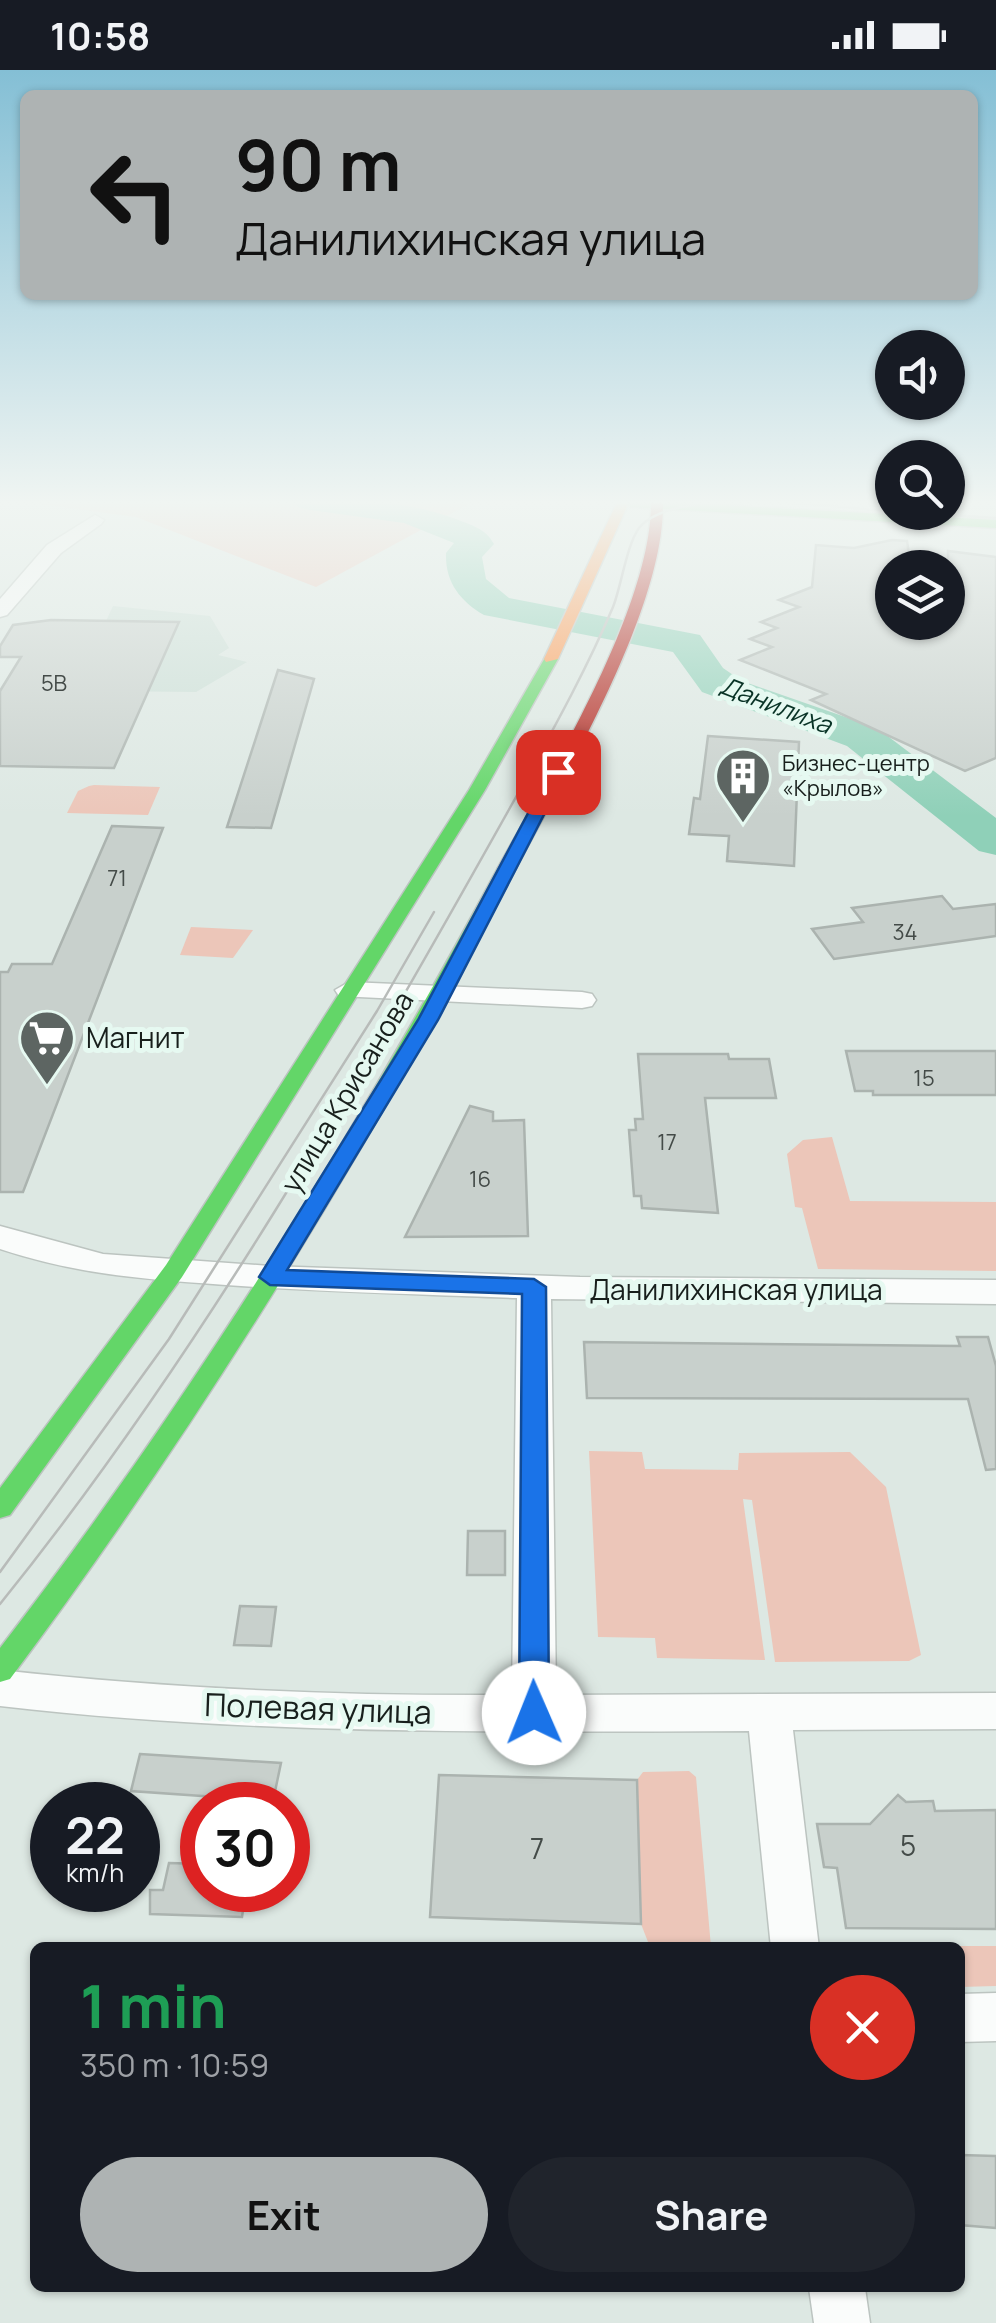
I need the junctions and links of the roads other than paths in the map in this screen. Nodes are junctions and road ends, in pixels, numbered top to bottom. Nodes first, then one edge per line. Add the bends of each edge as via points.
1 (578, 605) edge
2 (636, 605) edge
3 (349, 990) junction
4 (440, 994) junction
5 (582, 1000) dead end
6 (0, 1237) edge
7 (174, 1271) junction
8 (270, 1277) junction
9 (534, 1287) junction
10 (996, 1292) edge
11 (0, 1508) edge
12 (0, 1670) edge
13 (0, 1688) edge
14 (996, 1712) edge
15 (534, 1713) junction
16 (769, 1715) junction
17 (794, 1942) edge
18 (996, 2017) edge
19 (965, 2018) edge
20 (838, 2292) edge
21 (842, 2323) edge

1 - 3 main road, улица Крисанова via 477,790
2 - 4 main road, улица Крисанова via 598,696
3 - 4 street
3 - 7 main road, улица Крисанова
4 - 5 street
4 - 8 main road, улица Крисанова
6 - 7 street, Данилихинская улица via 75,1260
7 - 8 street, Данилихинская улица
7 - 11 main road, улица Крисанова
8 - 9 street, Данилихинская улица
8 - 12 main road, улица Крисанова via 191,1411
9 - 10 street, Данилихинская улица
9 - 15 street
13 - 15 street, Полевая улица via 383,1714
14 - 16 street, Полевая улица
15 - 16 street, Полевая улица
16 - 17 street
18 - 19 street
20 - 21 street

